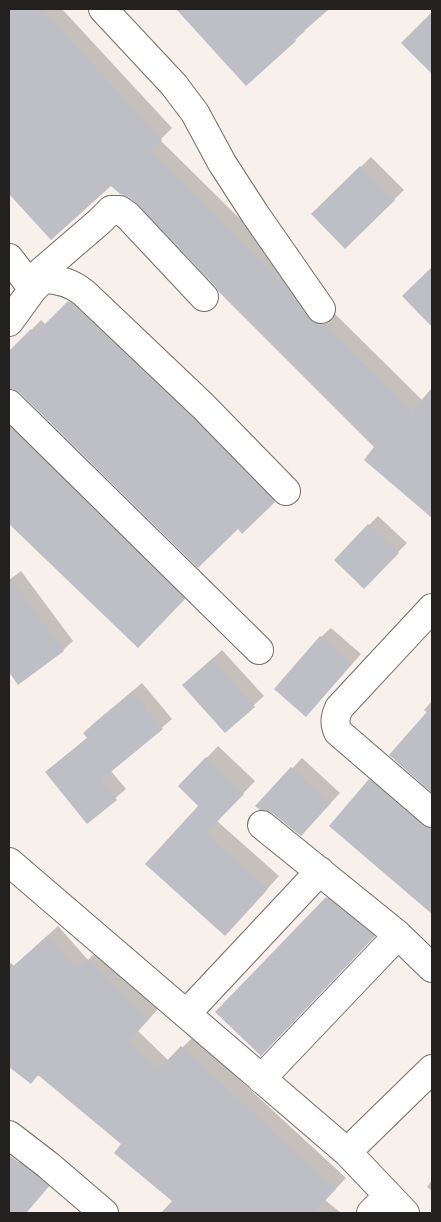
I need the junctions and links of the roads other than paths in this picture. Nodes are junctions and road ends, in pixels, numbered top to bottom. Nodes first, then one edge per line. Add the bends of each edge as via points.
1 (103, 9) edge
2 (9, 258) edge
3 (30, 286) junction
4 (204, 297) dead end
5 (321, 309) dead end
6 (9, 322) edge
7 (9, 404) edge
8 (286, 491) dead end
9 (432, 608) edge
10 (259, 650) dead end
11 (432, 814) edge
12 (262, 825) dead end
13 (9, 862) edge
14 (320, 871) junction
15 (398, 935) junction
16 (432, 968) edge
17 (186, 1014) junction
18 (432, 1068) edge
19 (261, 1078) junction
20 (9, 1135) edge
21 (347, 1152) junction
22 (388, 1207) edge
23 (104, 1213) edge

1 - 5 street via 195,113 222,163
2 - 3 street
3 - 4 street via 111,210 120,210
3 - 6 street
3 - 8 street via 50,279 71,284 84,293 203,406
7 - 10 street
9 - 11 street via 335,716 338,732
12 - 14 street
13 - 17 street
14 - 15 street
14 - 17 street
15 - 16 street
15 - 19 street
17 - 19 street
18 - 21 street
19 - 21 street
20 - 23 street
21 - 22 street

